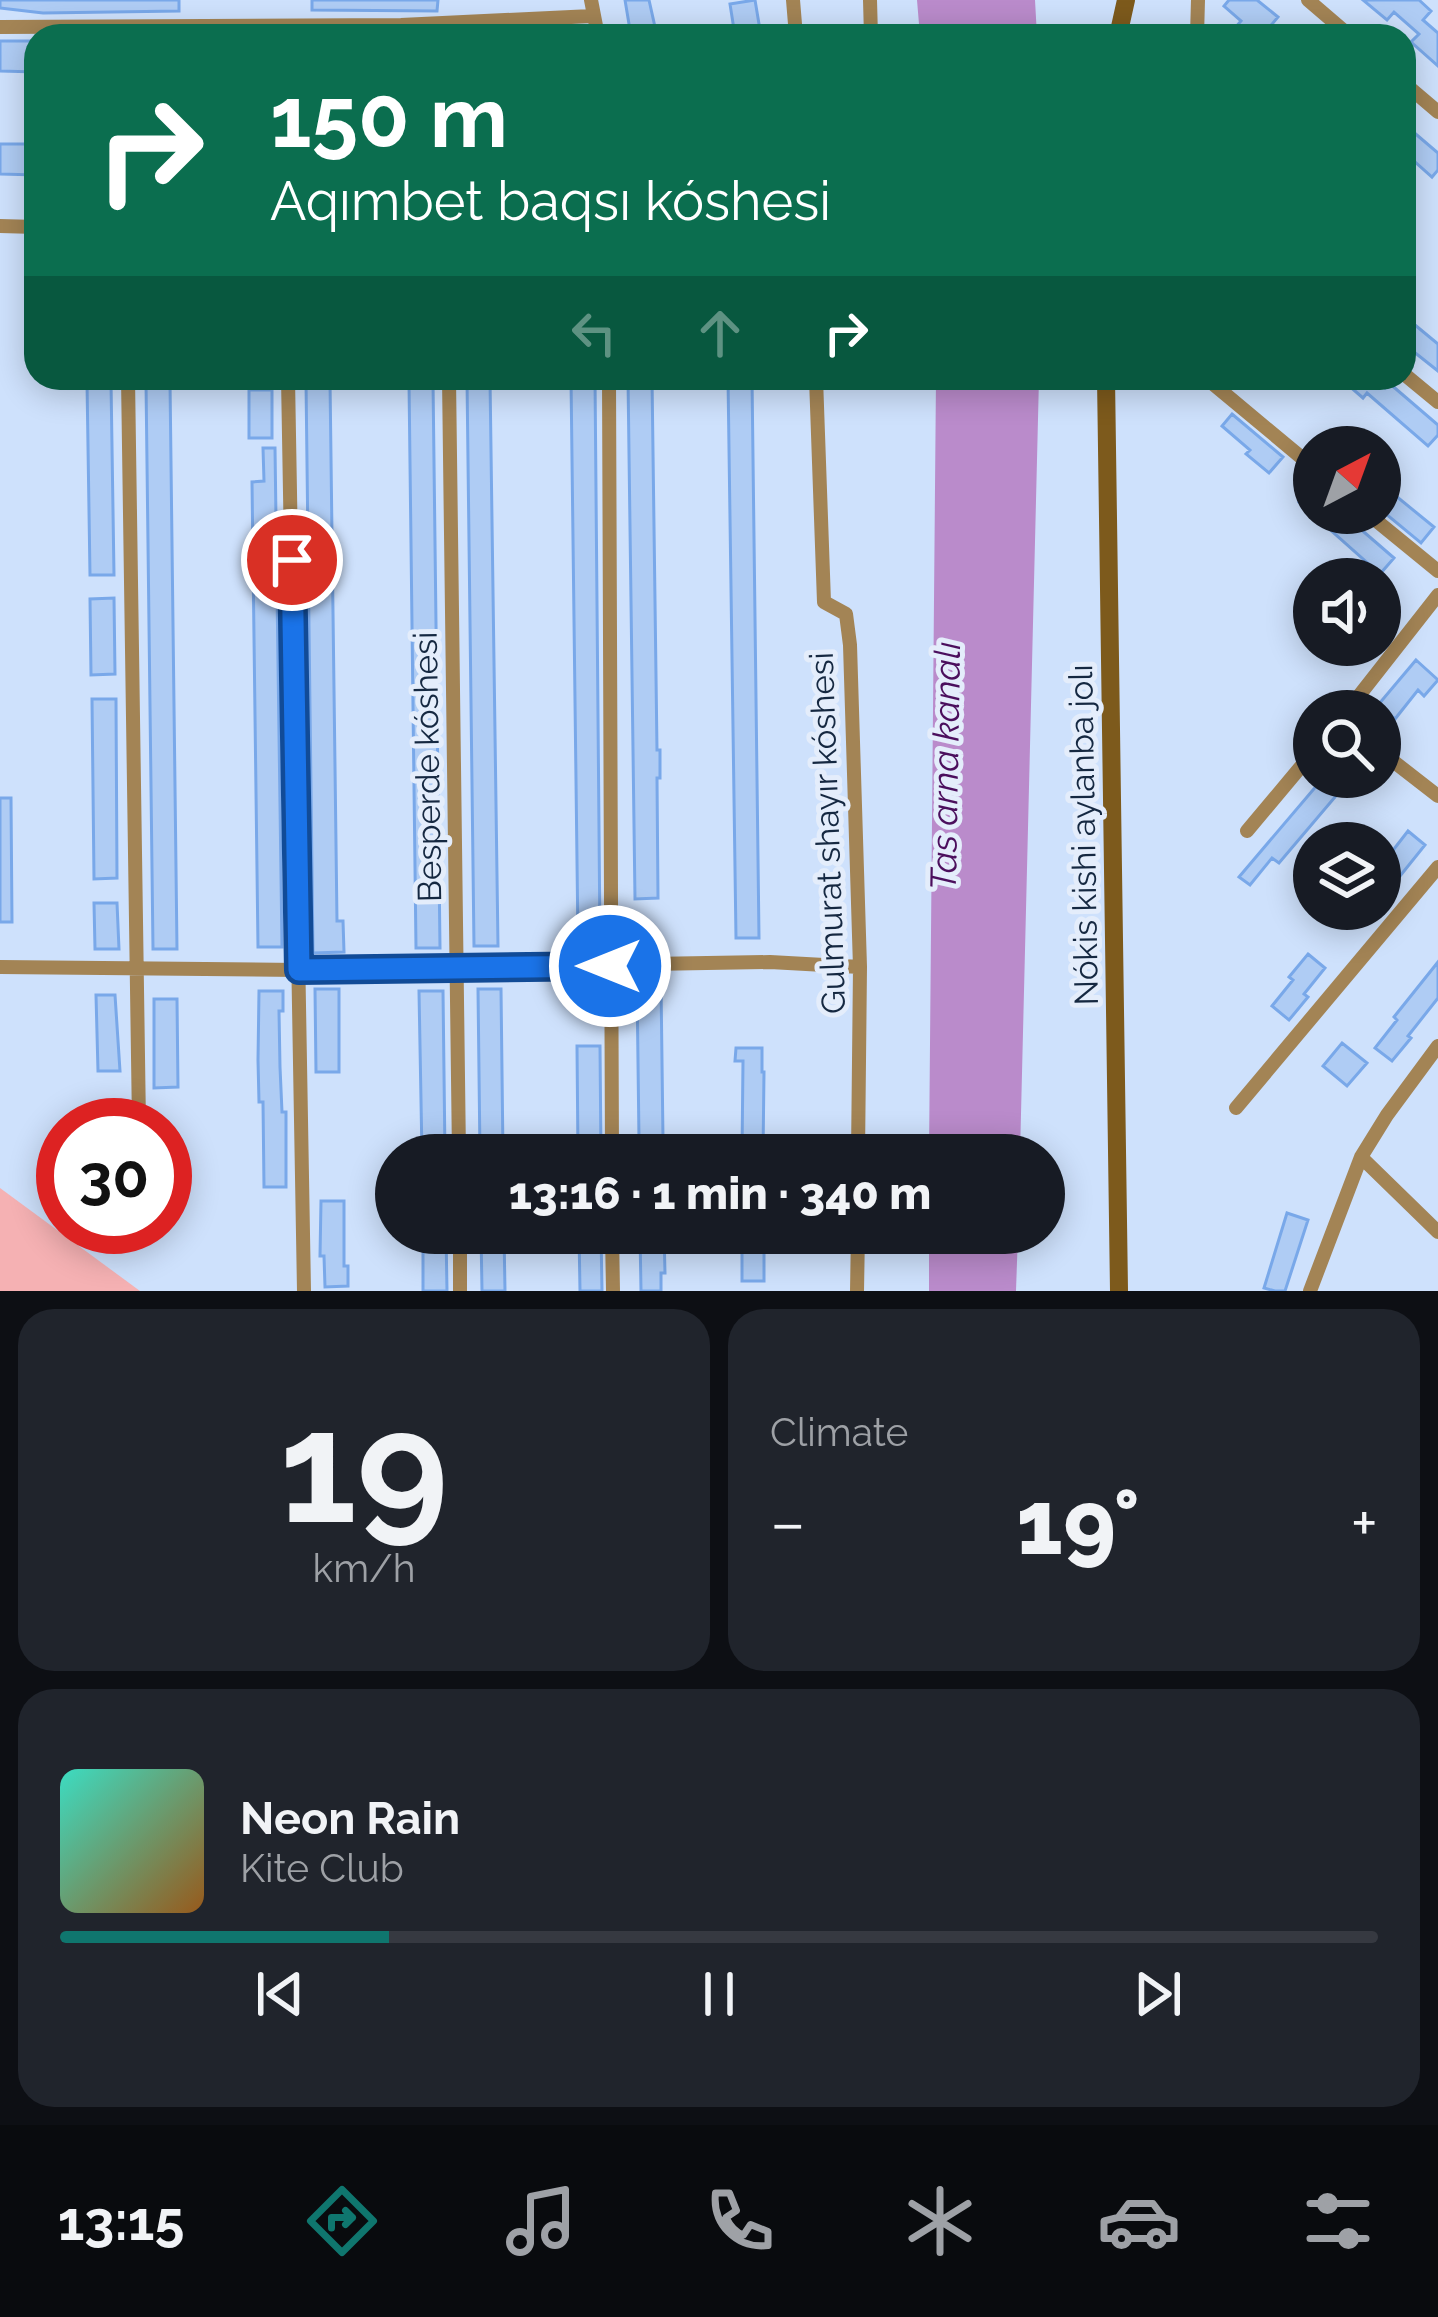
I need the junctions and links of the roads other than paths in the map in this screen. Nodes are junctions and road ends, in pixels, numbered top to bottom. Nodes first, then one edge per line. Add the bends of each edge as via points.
1 (1308, 0) edge
2 (591, 8) edge
3 (412, 24) edge
4 (1336, 24) edge
5 (128, 390) edge
6 (288, 390) edge
7 (449, 390) edge
8 (609, 390) edge
9 (816, 390) edge
10 (1106, 390) edge
11 (1221, 390) edge
12 (1293, 450) edge
13 (1393, 534) edge
14 (1438, 571) edge
15 (1438, 595) edge
16 (1363, 690) edge
17 (1401, 767) edge
18 (1293, 776) edge
19 (1438, 796) edge
20 (1247, 831) dead end
21 (1438, 867) edge
22 (457, 966) junction
23 (610, 966) junction
24 (0, 967) edge
25 (860, 967) junction
26 (138, 969) junction
27 (299, 970) junction
28 (1438, 1046) edge
29 (139, 1098) edge
30 (1236, 1108) dead end
31 (459, 1134) edge
32 (612, 1134) edge
33 (858, 1134) edge
34 (1361, 1157) junction
35 (1438, 1232) edge
36 (460, 1254) edge
37 (612, 1254) edge
38 (858, 1254) edge
39 (304, 1291) edge
40 (460, 1291) edge
41 (613, 1291) edge
42 (857, 1291) edge
43 (1119, 1291) edge
44 (1310, 1291) edge

1 - 4 street
2 - 3 street
5 - 26 street
6 - 27 street
7 - 22 street, Besperde kóshesi
8 - 23 street
9 - 25 street, Gulmurat shayır kóshesi via 824,602 846,614 850,645
10 - 43 main road, Nókis kishi aylanba jolı
11 - 12 street
13 - 14 street
15 - 16 street
17 - 19 street
18 - 20 street
21 - 30 street
22 - 23 street
22 - 27 street
22 - 31 street, Besperde kóshesi
23 - 25 street
23 - 32 street
24 - 26 street
25 - 33 street, Gulmurat shayır kóshesi
26 - 27 street
26 - 29 street
27 - 39 street
28 - 34 street
34 - 35 street
34 - 44 street
36 - 40 street
37 - 41 street
38 - 42 street

